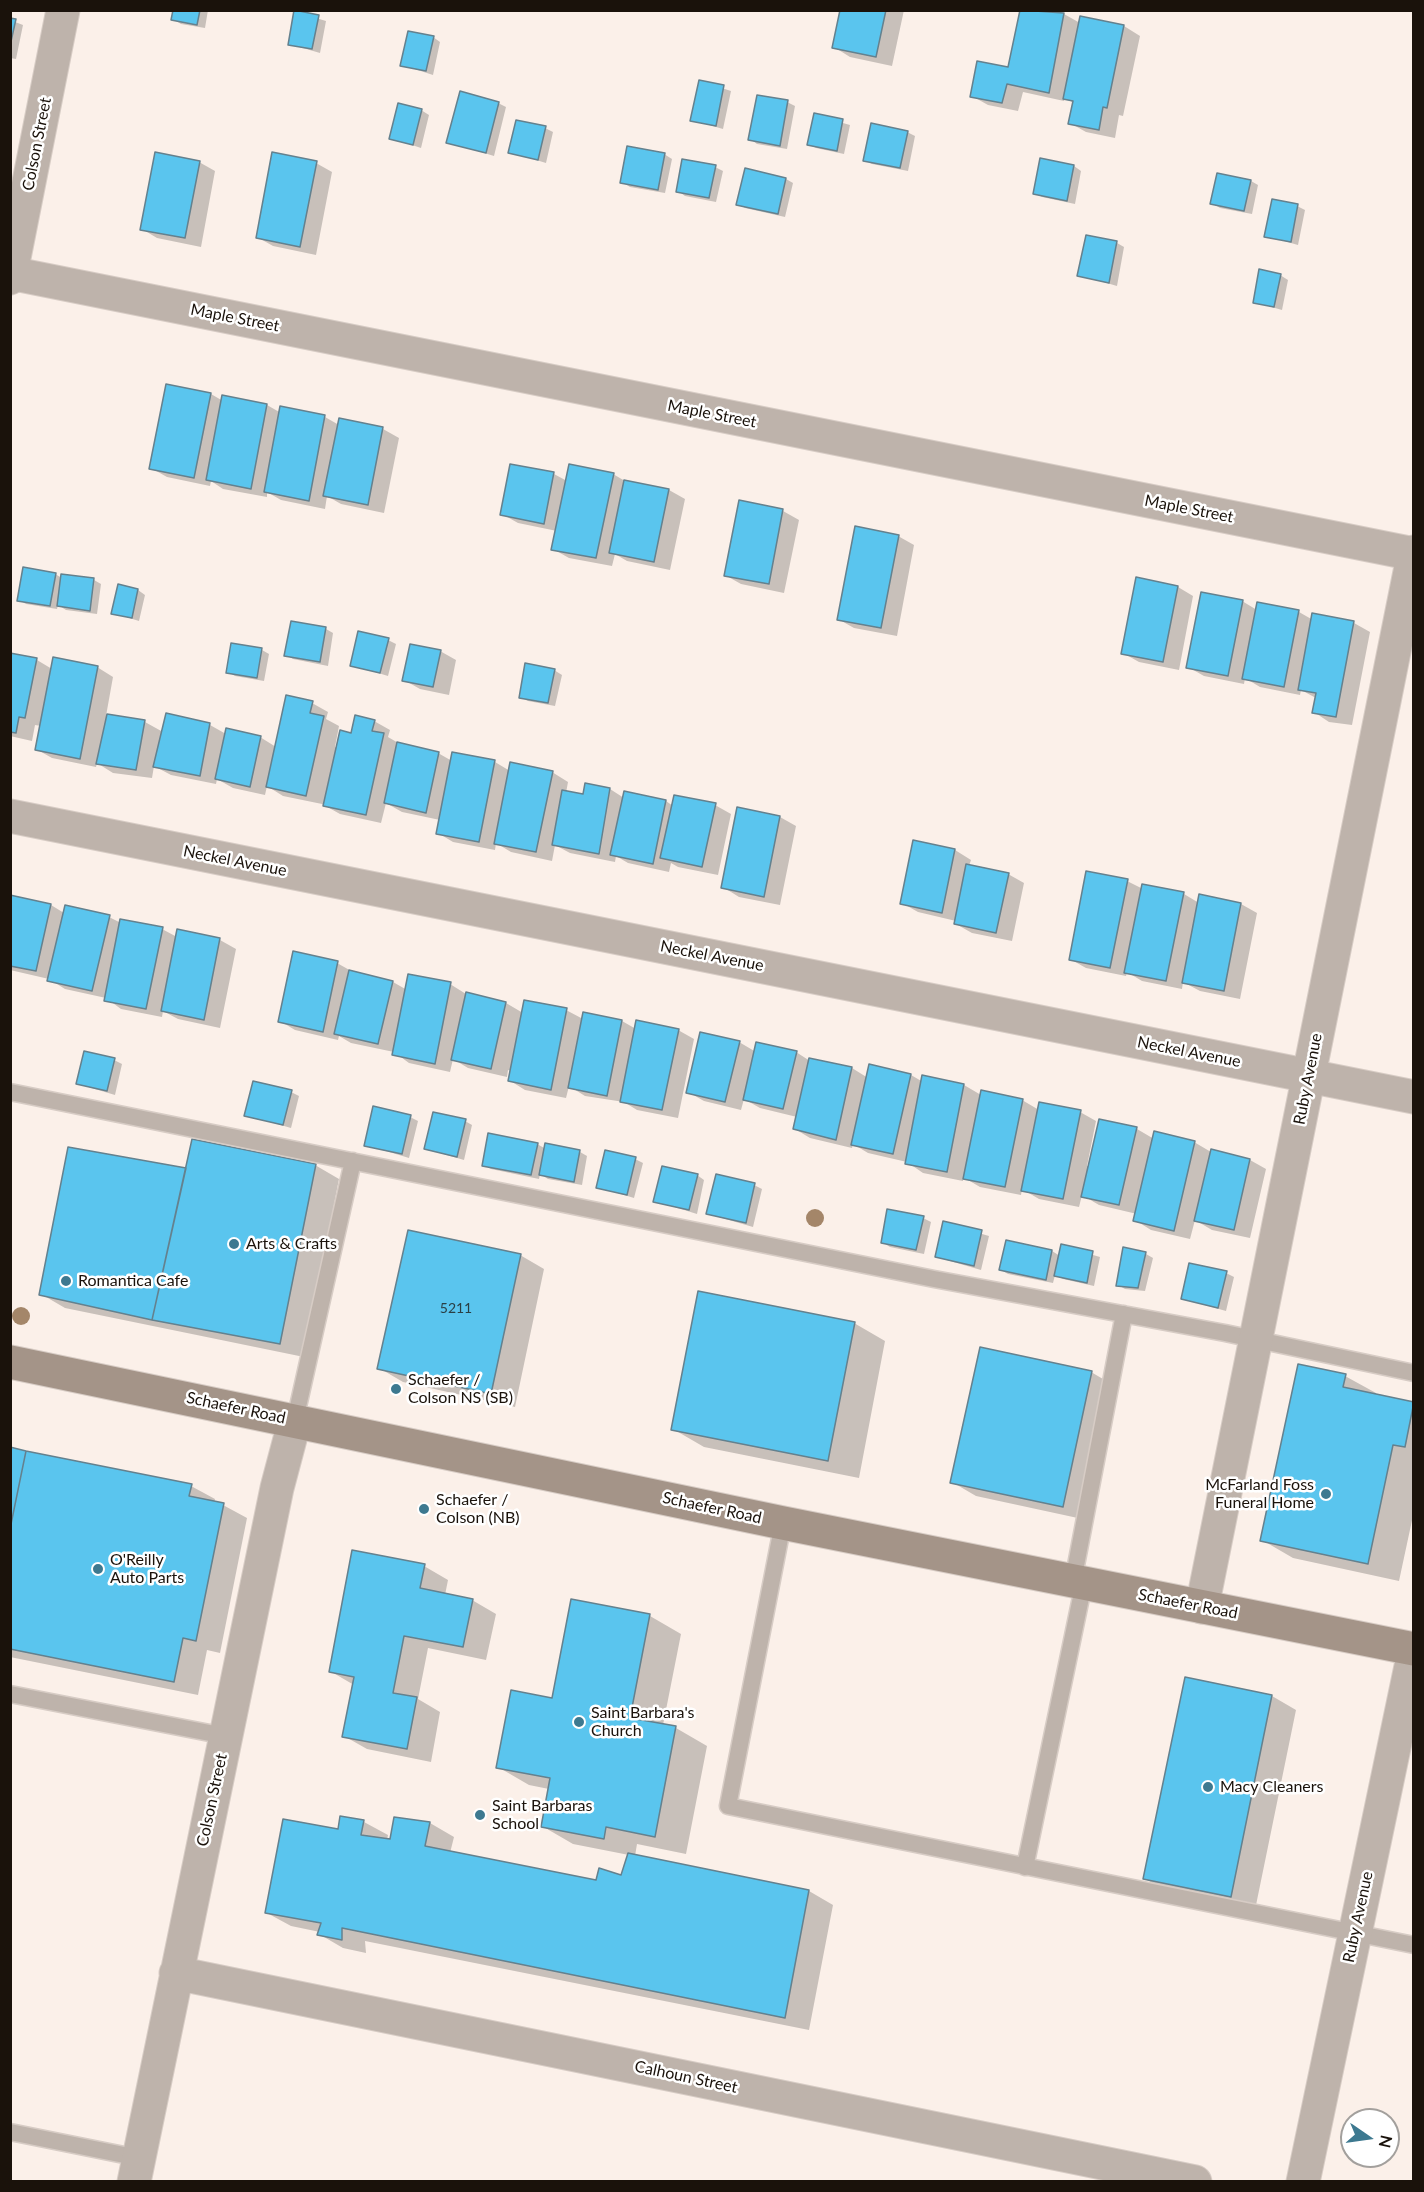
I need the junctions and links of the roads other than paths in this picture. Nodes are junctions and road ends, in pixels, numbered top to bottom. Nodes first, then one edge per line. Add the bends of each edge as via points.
1 (63, 10) edge
2 (11, 275) edge
3 (1413, 553) edge
4 (10, 816) edge
5 (1309, 1076) junction
6 (10, 1092) edge
7 (1413, 1097) edge
8 (353, 1161) junction
9 (1124, 1314) junction
10 (1256, 1339) junction
11 (10, 1362) edge
12 (1413, 1373) edge
13 (295, 1420) junction
14 (783, 1523) junction
15 (1079, 1582) junction
16 (1203, 1607) junction
17 (1413, 1651) edge
18 (10, 1694) edge
19 (225, 1736) junction
20 (1025, 1867) junction
21 (1355, 1933) junction
22 (1413, 1945) edge
23 (176, 1973) junction
24 (10, 2132) edge
25 (136, 2170) edge
26 (1195, 2181) edge
27 (1303, 2181) edge

1 - 2 street, Colson Street
2 - 3 street, Maple Street
3 - 5 street, Ruby Avenue
4 - 5 street, Neckel Avenue
5 - 7 street, Neckel Avenue
5 - 10 street, Ruby Avenue
6 - 8 lane
8 - 9 lane
8 - 13 lane
9 - 10 lane
9 - 15 lane
10 - 12 lane
10 - 16 street, Ruby Avenue
11 - 13 main road, Schaefer Road
13 - 14 main road, Schaefer Road
13 - 19 street, Colson Street
14 - 15 main road, Schaefer Road
14 - 20 lane via 728,1806
15 - 16 main road, Schaefer Road
15 - 20 lane
16 - 17 main road, Schaefer Road
17 - 21 street, Ruby Avenue
18 - 19 lane
19 - 23 street, Colson Street
20 - 21 lane
21 - 22 lane
21 - 27 street, Ruby Avenue
23 - 25 street, Colson Street
23 - 26 street, Calhoun Street
24 - 25 lane

